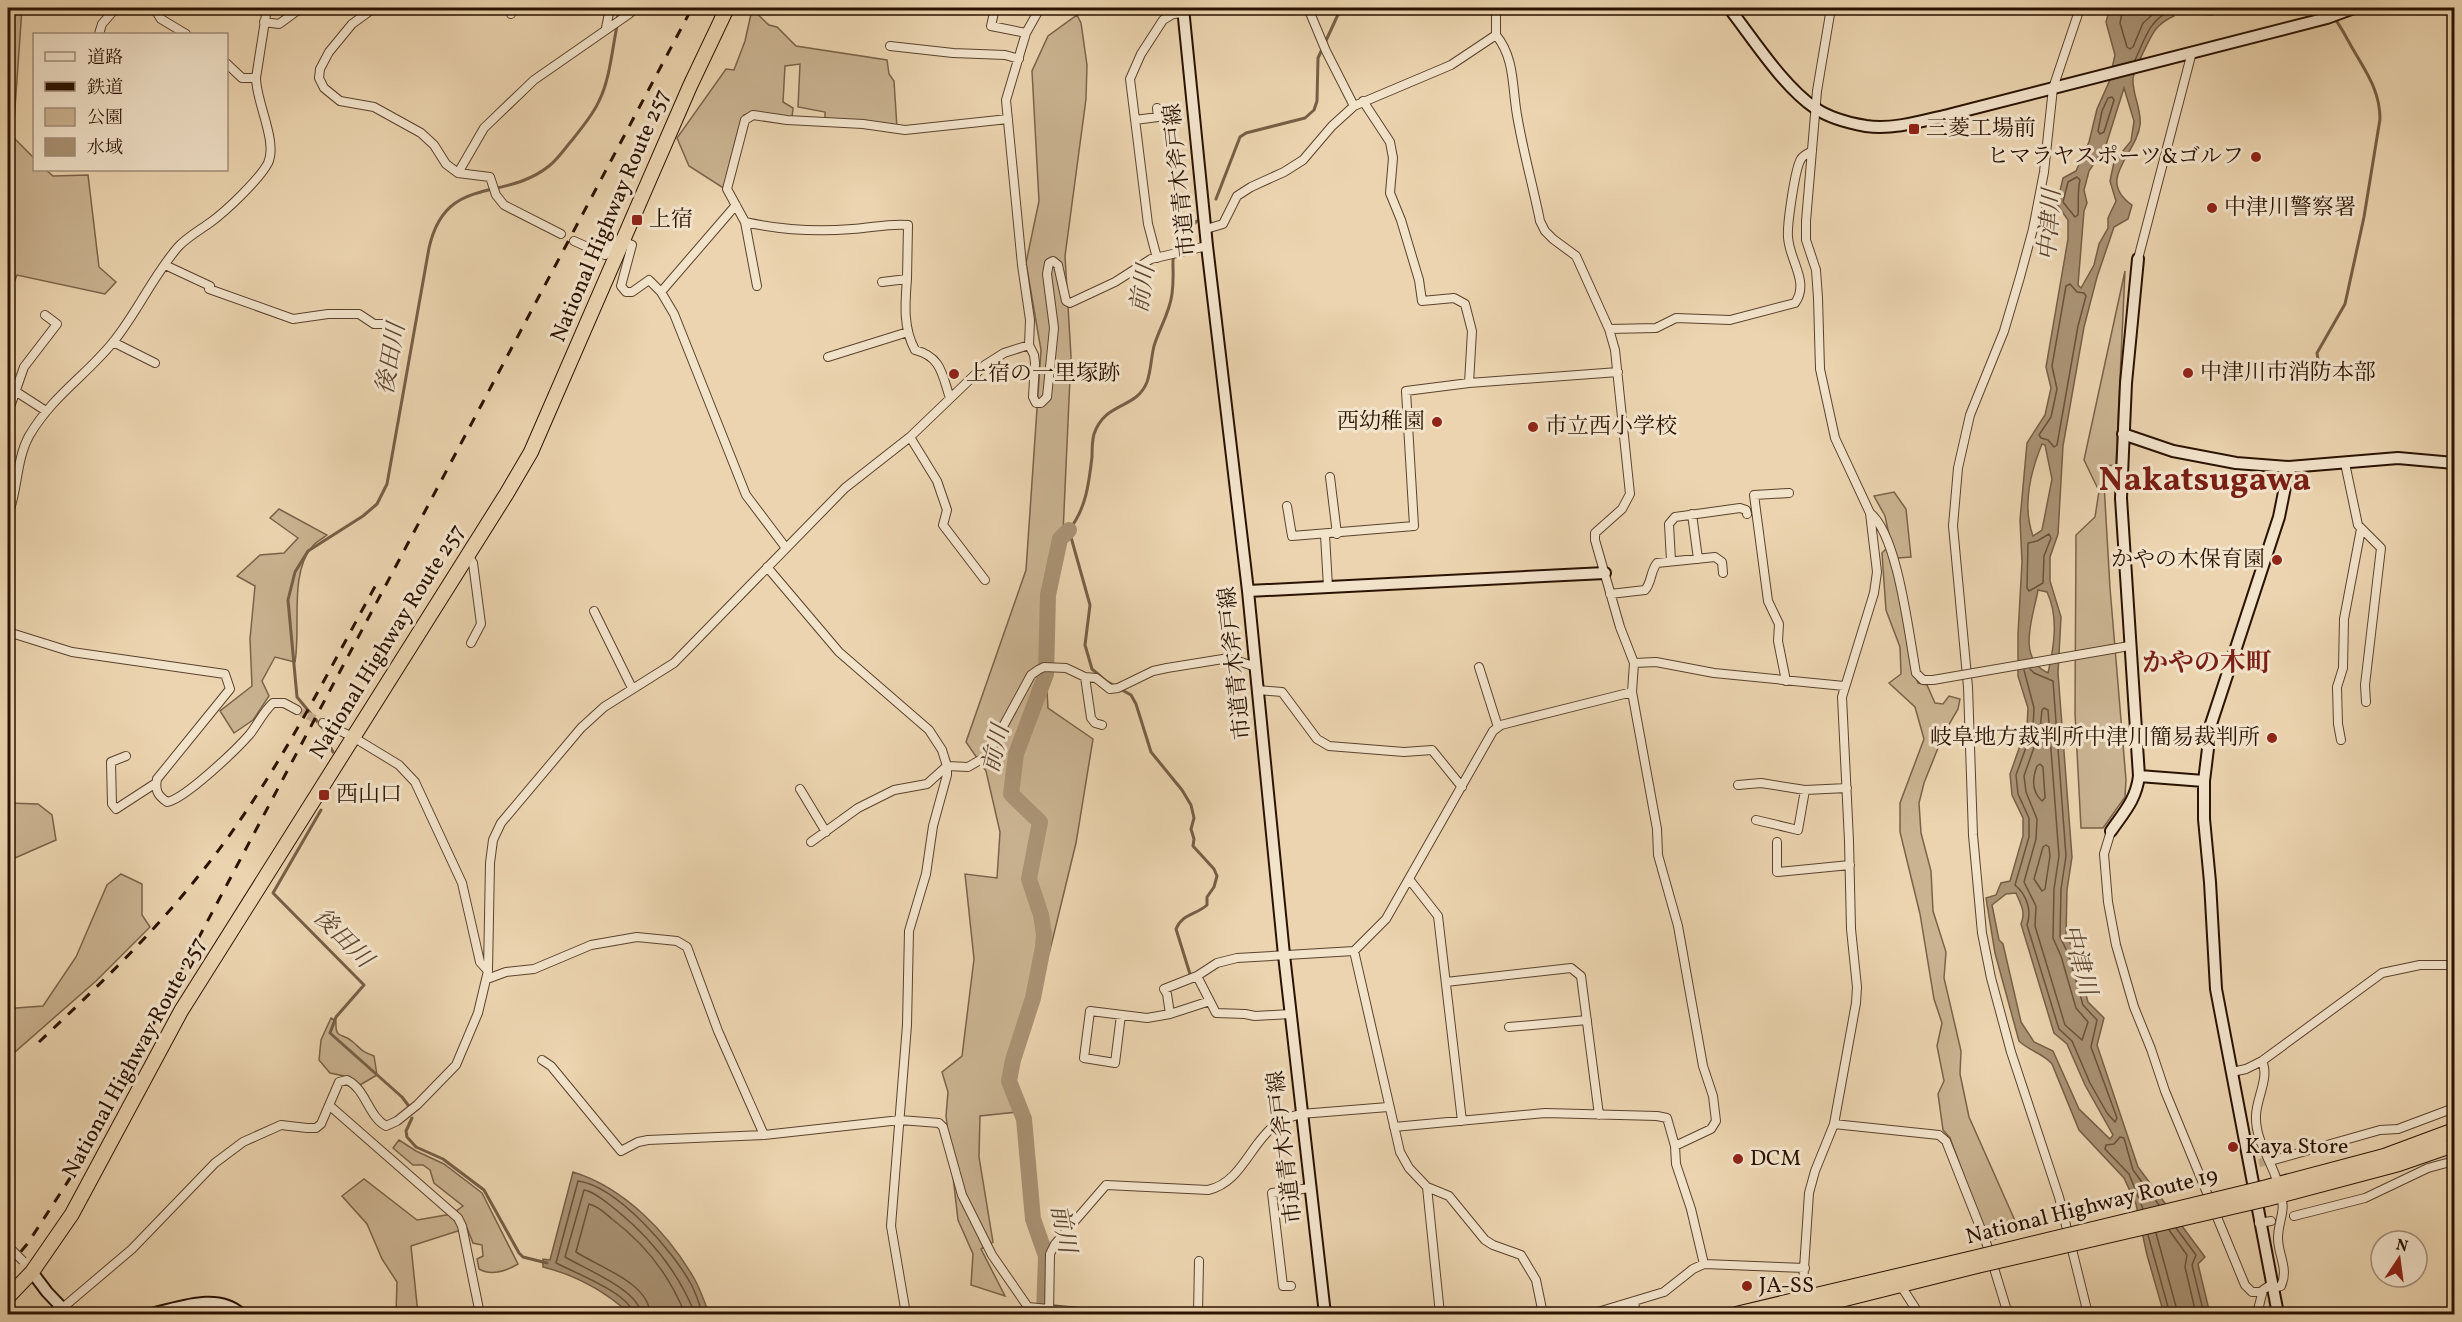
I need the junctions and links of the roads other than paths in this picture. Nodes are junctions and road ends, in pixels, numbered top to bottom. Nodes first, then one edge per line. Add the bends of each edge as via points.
1 (116, 8) edge
2 (154, 8) edge
3 (267, 8) edge
4 (301, 8) edge
5 (374, 8) edge
6 (610, 8) edge
7 (634, 8) edge
8 (727, 8) edge
9 (995, 8) edge
10 (1041, 8) edge
11 (1308, 8) edge
12 (1496, 8) edge
13 (1729, 8) edge
14 (1831, 8) edge
15 (2080, 8) edge
16 (2354, 8) edge
17 (1183, 10) edge
18 (264, 22) junction
19 (608, 27) junction
20 (99, 33) edge
21 (184, 33) edge
22 (1026, 33) junction
23 (1496, 35) junction
24 (890, 46) dead end
25 (2193, 52) junction
26 (1019, 59) junction
27 (228, 65) edge
28 (256, 78) junction
29 (2052, 88) junction
30 (1363, 101) junction
31 (1354, 106) junction
32 (1157, 108) dead end
33 (1816, 109) junction
34 (1008, 119) junction
35 (1135, 120) junction
36 (1812, 151) junction
37 (458, 173) junction
38 (736, 205) junction
39 (745, 222) junction
40 (1206, 230) junction
41 (561, 234) dead end
42 (574, 241) dead end
43 (622, 241) junction
44 (1207, 246) junction
45 (1157, 258) junction
46 (2138, 259) joint
47 (165, 265) junction
48 (907, 279) junction
49 (882, 282) dead end
50 (757, 286) dead end
51 (661, 292) junction
52 (45, 315) dead end
53 (387, 324) dead end
54 (1609, 329) junction
55 (908, 332) junction
56 (113, 342) junction
57 (1029, 345) junction
58 (828, 357) dead end
59 (155, 363) dead end
60 (1618, 372) junction
61 (1469, 383) junction
62 (15, 391) junction
63 (950, 398) junction
64 (11, 404) dead end
65 (46, 411) junction
66 (2123, 435) junction
67 (910, 437) junction
68 (2454, 463) edge
69 (2289, 467) junction
70 (2346, 468) dead end
71 (1329, 477) dead end
72 (1789, 493) dead end
73 (1287, 506) dead end
74 (1870, 513) junction
75 (1692, 514) junction
76 (1747, 514) dead end
77 (8, 515) edge
78 (2361, 529) junction
79 (1337, 534) junction
80 (1325, 535) junction
81 (786, 548) junction
82 (468, 555) junction
83 (1698, 559) junction
84 (1671, 561) junction
85 (766, 567) junction
86 (1605, 573) junction
87 (1723, 573) dead end
88 (985, 580) dead end
89 (1328, 587) junction
90 (1248, 591) junction
91 (1610, 594) junction
92 (594, 611) dead end
93 (8, 632) edge
94 (471, 643) dead end
95 (2129, 646) junction
96 (1634, 663) junction
97 (1256, 667) junction
98 (1479, 668) dead end
99 (1085, 676) junction
100 (1786, 681) junction
101 (1844, 686) junction
102 (632, 688) junction
103 (1258, 690) junction
104 (1632, 692) junction
105 (2366, 702) dead end
106 (297, 710) tunnel mouth
107 (323, 723) tunnel mouth
108 (1102, 725) dead end
109 (1498, 727) junction
110 (353, 737) junction
111 (2341, 740) dead end
112 (126, 756) dead end
113 (947, 766) junction
114 (2139, 776) junction
115 (2204, 782) junction
116 (156, 783) junction
117 (1738, 786) dead end
118 (1462, 787) junction
119 (1847, 788) junction
120 (800, 789) dead end
121 (1805, 790) junction
122 (1755, 820) dead end
123 (826, 831) junction
124 (2111, 831) joint
125 (811, 842) dead end
126 (1777, 842) dead end
127 (1850, 865) junction
128 (1409, 879) junction
129 (1354, 951) junction
130 (1284, 955) junction
131 (2454, 965) edge
132 (487, 975) junction
133 (1197, 976) junction
134 (1446, 982) junction
135 (1210, 1001) junction
136 (1170, 1014) junction
137 (1290, 1014) junction
138 (1121, 1015) junction
139 (1587, 1020) junction
140 (1509, 1027) dead end
141 (542, 1060) dead end
142 (2262, 1061) junction
143 (2232, 1072) junction
144 (330, 1106) junction
145 (1388, 1107) junction
146 (2454, 1108) edge
147 (1301, 1114) junction
148 (1599, 1115) junction
149 (900, 1120) junction
150 (1462, 1121) junction
151 (1834, 1124) junction
152 (1394, 1127) junction
153 (2454, 1130) edge
154 (764, 1135) junction
155 (2454, 1145) edge
156 (1675, 1146) junction
157 (2274, 1160) tunnel mouth
158 (2454, 1161) edge
159 (1427, 1187) junction
160 (1310, 1188) junction
161 (2280, 1190) junction
162 (2294, 1216) dead end
163 (2271, 1221) dead end
164 (2259, 1223) junction
165 (10, 1248) edge
166 (1199, 1262) dead end
167 (1977, 1262) junction
168 (1704, 1264) junction
169 (28, 1267) junction
170 (1805, 1268) junction
171 (1291, 1286) dead end
172 (1900, 1286) junction
173 (2269, 1288) junction
174 (8, 1297) edge
175 (1634, 1301) junction
176 (1803, 1308) edge
177 (60, 1312) edge
178 (1049, 1312) edge
179 (2253, 1313) edge
180 (151, 1314) edge
181 (241, 1314) edge
182 (480, 1314) edge
183 (906, 1314) edge
184 (1100, 1314) edge
185 (1198, 1314) edge
186 (1325, 1314) edge
187 (1440, 1314) edge
188 (1543, 1314) edge
189 (1591, 1314) edge
190 (1636, 1314) edge
191 (1736, 1314) edge
192 (1785, 1314) edge
193 (1919, 1314) edge
194 (2008, 1314) edge
195 (2088, 1314) edge
196 (2278, 1314) edge

1 - 20 street
2 - 21 street via 161,19
3 - 18 street
4 - 18 street via 279,24
5 - 37 street via 360,13 339,38 320,69 324,88 340,101 375,107 421,133
6 - 19 street
7 - 19 street
8 - 43 highway, National Highway Route 257
9 - 22 street via 991,26
10 - 22 street
11 - 31 street
12 - 23 street
13 - 33 street via 1786,80
14 - 33 street
15 - 29 street
16 - 25 street
17 - 35 street via 1163,20 1134,69 1130,87
17 - 40 street, 市道青木斧戸線
18 - 28 street
19 - 37 street via 534,80 492,120
22 - 26 street
23 - 30 street via 1451,65
23 - 54 street via 1510,58 1517,115 1540,221 1545,231 1576,256
24 - 26 street
25 - 29 street
25 - 46 street
26 - 34 street via 1006,95
27 - 28 street via 242,78
28 - 47 street via 270,143 267,164 226,210 181,244
29 - 33 street via 1905,125 1868,126 1833,118
29 - 195 street via 2044,172 2033,229 2004,331 1970,415 1958,468 1953,526 1968,687 1973,835 1982,933 2011,1052 2059,1197
30 - 31 street
30 - 61 street via 1390,142 1390,193 1419,280 1422,302 1449,298 1465,304 1472,331
31 - 40 street via 1303,160 1240,193 1223,224
32 - 35 street via 1158,117
33 - 36 street
34 - 38 street via 905,130 750,116 739,135 727,189
34 - 57 street via 1030,320
35 - 45 street via 1148,224
36 - 54 street via 1802,158 1797,170 1788,235 1801,282 1795,303 1730,320 1676,318 1656,328
36 - 74 street via 1806,240 1816,270 1820,369 1835,438
37 - 41 street via 490,177 504,205
38 - 39 street
38 - 51 street
39 - 48 street via 803,231 908,225
39 - 50 street
40 - 44 street, 市道青木斧戸線
42 - 43 street via 605,255
43 - 51 street via 632,245 621,281 623,290 632,292 649,280
43 - 82 highway, National Highway Route 257 via 539,435
44 - 45 street
44 - 90 street, 市道青木斧戸線
45 - 57 street via 1070,303 1066,301 1058,265 1049,263 1054,328 1047,397 1041,403 1033,397 1035,363
46 - 66 street
47 - 53 street via 210,286 209,289 293,319 351,313 374,324
47 - 56 street
48 - 49 street
48 - 55 street
51 - 81 street via 674,314 746,495
52 - 62 street via 57,324 24,366
54 - 60 street
55 - 58 street
55 - 63 street via 915,350 928,353 939,364
56 - 59 street
56 - 65 street
57 - 63 street via 1004,353 985,365
60 - 61 street
60 - 86 street via 1630,494 1622,509 1595,533
61 - 79 street via 1406,391 1414,526
62 - 64 street
62 - 65 street
63 - 67 street
65 - 77 street via 22,452
66 - 69 street via 2173,451
66 - 95 street via 2121,498
67 - 81 street via 845,488
67 - 88 street via 936,481 947,510 943,525
68 - 69 street via 2398,458
69 - 115 street via 2279,517 2211,724
70 - 78 street
71 - 79 street
72 - 100 street via 1754,495 1768,601 1779,624 1778,641
73 - 80 street via 1292,536
74 - 95 street, bridge via 1878,520 1896,566 1916,673 1923,680
74 - 101 street via 1877,572 1874,593
75 - 76 street via 1740,507
75 - 83 street
75 - 84 street via 1675,517 1669,524
78 - 105 street via 2380,545 2382,556 2374,595
78 - 111 street via 2344,619 2343,668 2337,687
79 - 80 street
80 - 89 street
81 - 85 street
82 - 94 street via 473,563 481,624
82 - 110 highway, National Highway Route 257
83 - 84 street
83 - 87 street via 1715,557 1722,562
84 - 91 street via 1657,563 1645,590
85 - 102 street via 674,663
85 - 113 street via 834,646 929,730
86 - 89 street
86 - 91 street
89 - 90 street
90 - 97 street, 市道青木斧戸線
91 - 96 street
92 - 102 street
93 - 116 street via 72,652 225,674 230,689
95 - 114 street
96 - 100 street via 1656,662
96 - 104 street
97 - 99 street via 1229,658 1153,671 1110,689 1096,678
97 - 103 street, 市道青木斧戸線
98 - 109 street
99 - 108 street via 1091,718
99 - 113 street via 1066,669 1038,670 1031,675 987,756 968,767
100 - 101 street
101 - 119 street
102 - 132 street via 581,728 501,823 493,840 490,863
103 - 118 street via 1281,692 1317,738 1329,746 1404,752 1432,750
103 - 130 street, 市道青木斧戸線
104 - 109 street
104 - 156 street via 1657,829 1658,855 1678,926 1702,1066 1713,1096 1716,1120 1711,1129
106 - 116 street via 285,703 273,703 250,734 175,801 166,802 159,797
107 - 110 street
109 - 118 street
110 - 132 street via 399,765 415,782 462,883 480,962
110 - 169 highway, National Highway Route 257 via 181,1011 72,1214
112 - 116 street via 111,762 112,804 116,809
113 - 123 street via 927,784 894,789
113 - 149 street via 926,874 909,931
114 - 115 street
114 - 124 street via 2129,808
115 - 143 street via 2216,989
117 - 121 street via 1761,783
118 - 128 street
119 - 121 street
119 - 127 street
120 - 123 street
121 - 122 street via 1798,830
123 - 125 street
124 - 173 street via 2104,854 2108,902 2134,1007 2245,1285 2252,1292
126 - 127 street via 1777,872
127 - 151 street via 1857,987
128 - 129 street via 1386,919
128 - 134 street via 1438,916
129 - 130 street
129 - 145 street
130 - 133 street via 1237,958 1217,963
130 - 137 street, 市道青木斧戸線
131 - 142 street via 2420,965 2382,973
132 - 144 street via 478,1013 456,1065 417,1105 386,1126 347,1080 339,1082
132 - 154 street via 534,969 591,945 637,937 677,941 687,947 718,1031
133 - 135 street
133 - 136 street via 1164,989
134 - 139 street via 1570,968 1581,976
134 - 150 street
135 - 136 street
135 - 137 street via 1216,1013
136 - 138 street via 1147,1018
137 - 147 street, 市道青木斧戸線
138 - 138 street via 1090,1011 1084,1058 1115,1063
139 - 140 street
139 - 148 street
141 - 154 street via 621,1151 648,1140
142 - 143 street
142 - 161 street via 2265,1072 2256,1124
143 - 164 street via 2254,1164
144 - 177 street via 325,1119 315,1128 281,1125 243,1142 215,1163 132,1250
144 - 182 street via 458,1218
145 - 147 street
145 - 152 street
146 - 157 street via 2398,1130 2380,1130
147 - 160 street, 市道青木斧戸線
147 - 178 street via 1274,1126 1230,1180 1217,1188 1106,1185 1050,1254
148 - 150 street via 1545,1113
148 - 156 street via 1667,1118
149 - 154 street
149 - 178 street via 933,1121 943,1127 962,1195 992,1254 1028,1307
149 - 183 street via 891,1226
150 - 152 street
151 - 170 street via 1809,1193
151 - 194 street via 1939,1135 1946,1141 1986,1242
152 - 159 street via 1402,1158
153 - 161 highway, National Highway Route 19
155 - 161 highway, National Highway Route 19 via 2399,1164
156 - 168 street via 1676,1164 1692,1209
158 - 162 street via 2428,1168 2365,1198
159 - 187 street
159 - 188 street via 1449,1196 1485,1240 1521,1255 1536,1280
160 - 171 street via 1272,1193 1282,1286
160 - 186 street, 市道青木斧戸線
161 - 167 highway, National Highway Route 19, bridge
161 - 173 street via 2284,1207 2278,1239 2284,1275 2281,1286
163 - 164 street
164 - 173 street
165 - 169 street, bridge
166 - 185 street
167 - 172 highway, National Highway Route 19
167 - 176 highway, National Highway Route 19
168 - 170 street
168 - 175 street via 1664,1292
169 - 174 highway, National Highway Route 257
169 - 177 street
170 - 176 street
172 - 176 highway, National Highway Route 19
172 - 193 street
173 - 179 street
173 - 196 street
175 - 189 street
175 - 190 street
176 - 191 highway, National Highway Route 19
176 - 192 highway, National Highway Route 19
178 - 184 street
180 - 181 street via 208,1303 229,1306

